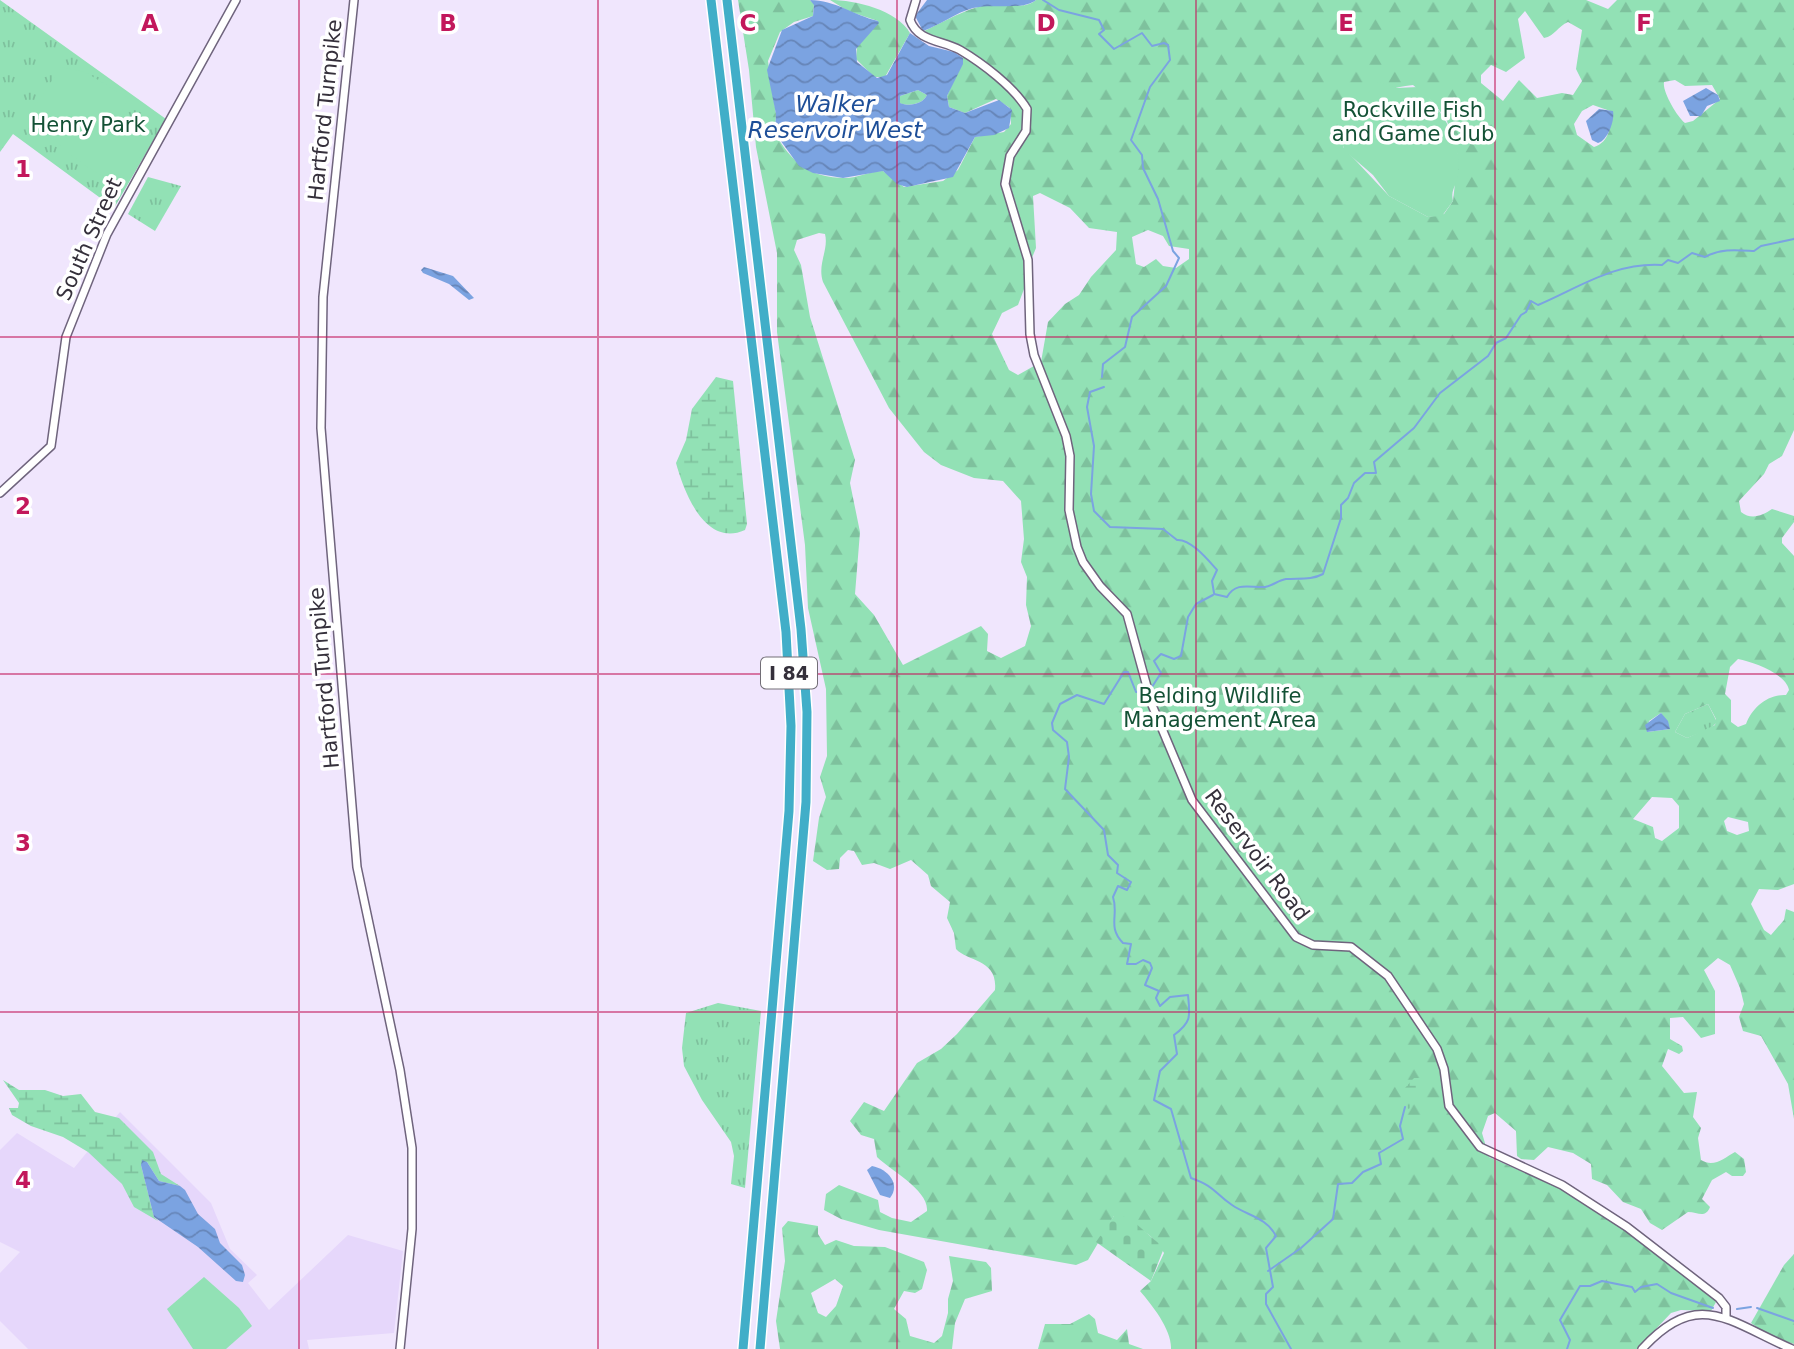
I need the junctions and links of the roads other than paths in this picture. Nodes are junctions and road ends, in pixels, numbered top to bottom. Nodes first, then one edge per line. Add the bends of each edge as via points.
1 (236, 0) edge
2 (354, 0) edge
3 (711, 0) edge
4 (727, 0) edge
5 (916, 0) edge
6 (0, 493) edge
7 (1726, 1318) junction
8 (400, 1349) edge
9 (743, 1349) edge
10 (760, 1349) edge
11 (1642, 1349) edge
12 (1792, 1349) edge

1 - 6 street, South Street via 123,202 89,279 62,355 51,446
2 - 8 street, Hartford Turnpike via 324,289 321,428 357,867 412,1148 412,1229
3 - 9 highway, I 84 via 786,632 791,711 788,828
4 - 10 highway, I 84 via 802,629 807,712 805,813
5 - 7 street, Reservoir Road via 909,20 916,31 961,51 1027,109 1026,131 1010,156 1005,184 1028,260 1034,355 1066,436 1072,529 1083,562 1127,614 1152,705 1192,800 1296,937 1308,944 1351,947 1388,976 1437,1049 1449,1106 1471,1139 1490,1154 1545,1175 1627,1227 1717,1296 1726,1307
7 - 11 street via 1688,1315 1673,1320
7 - 12 street

